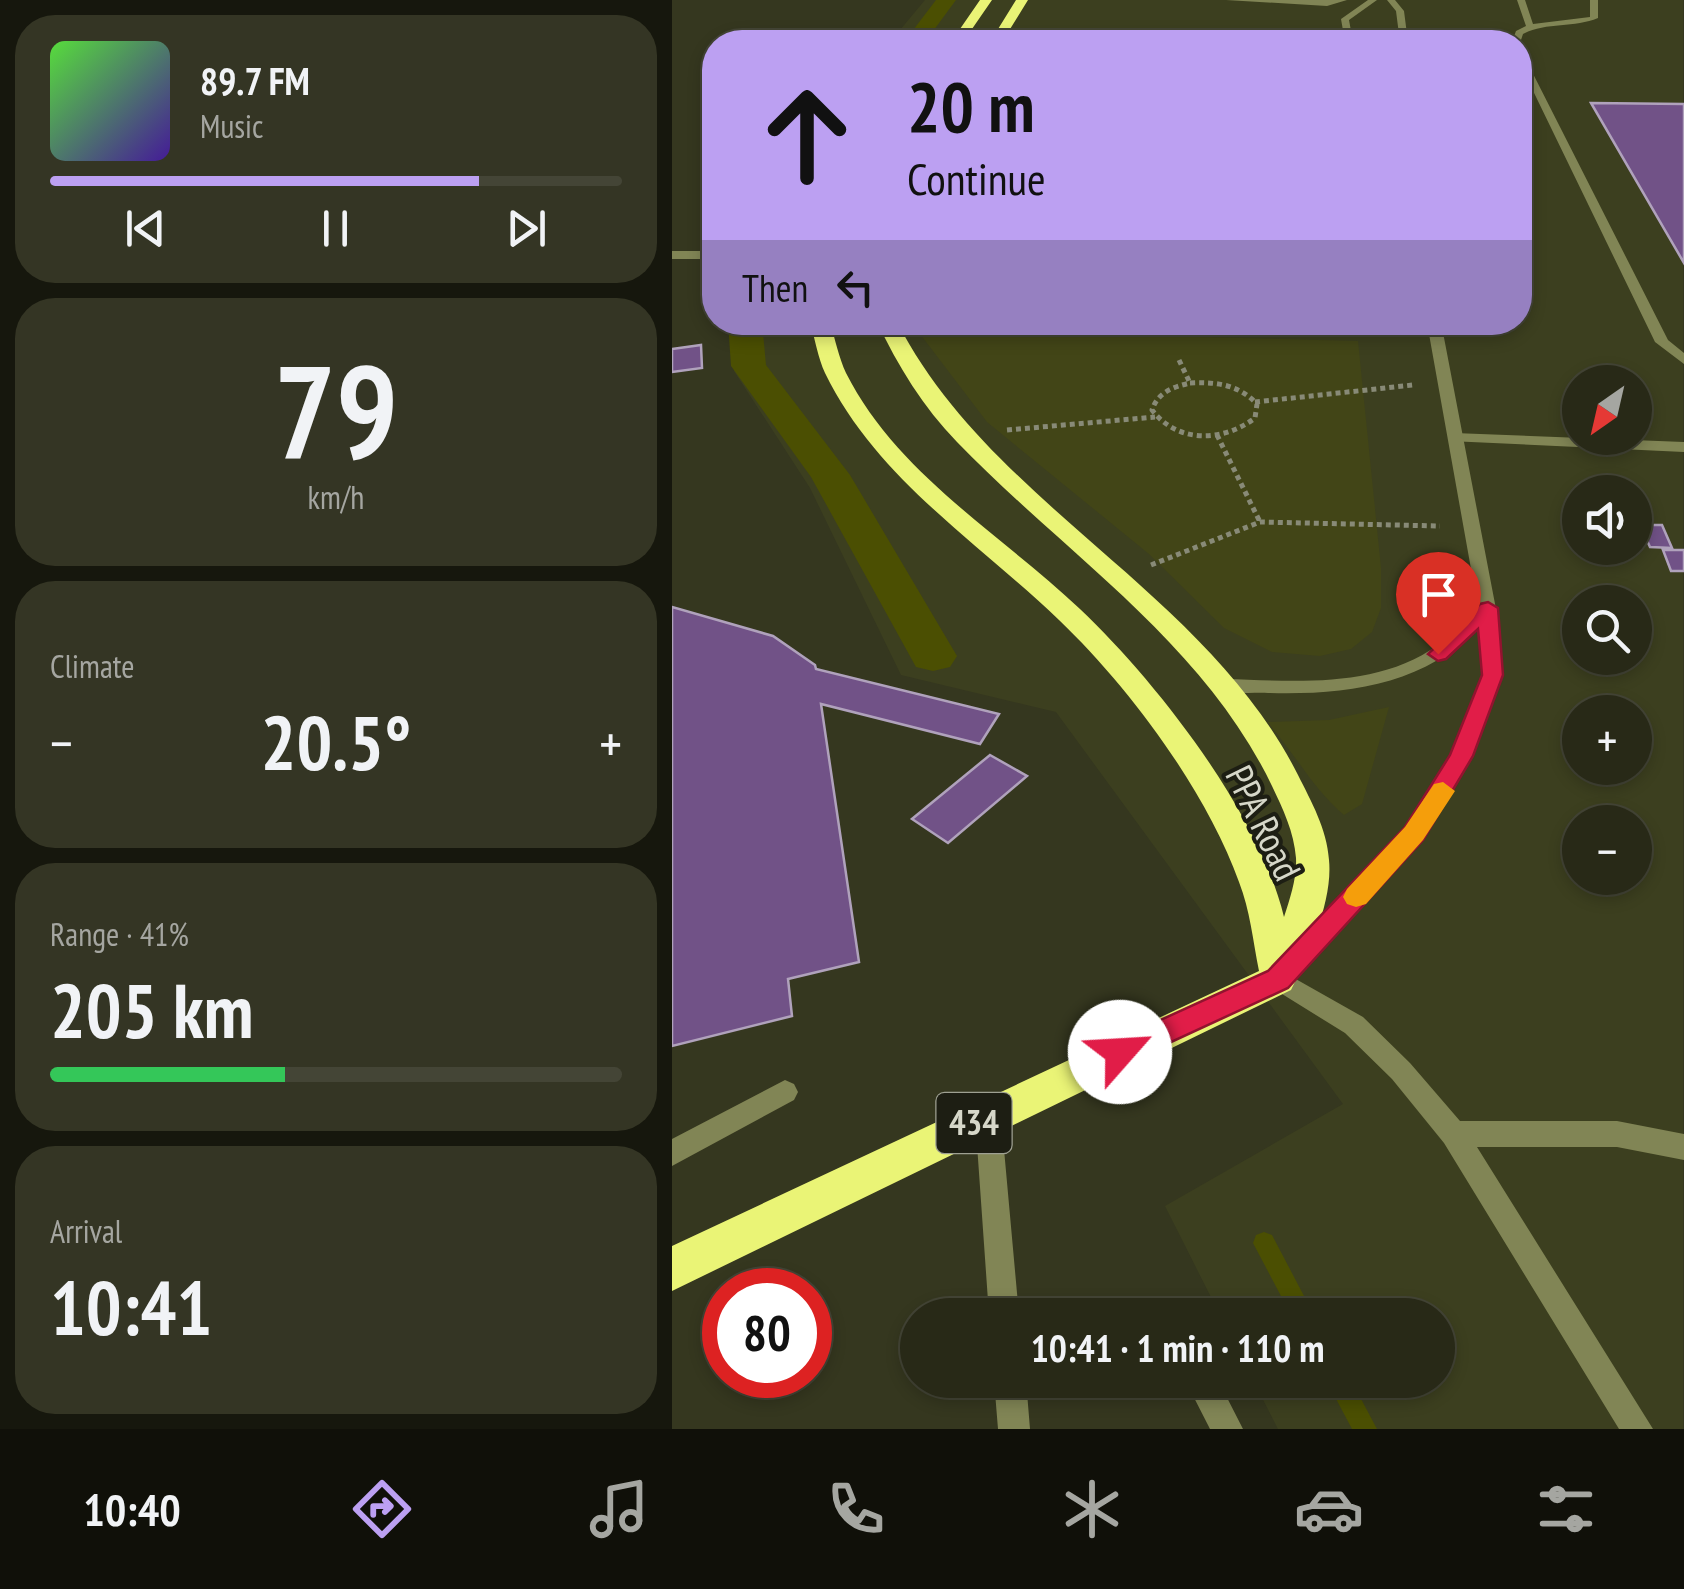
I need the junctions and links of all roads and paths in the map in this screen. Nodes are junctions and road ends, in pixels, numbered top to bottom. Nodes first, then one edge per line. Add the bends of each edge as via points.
1 (986, 0) edge
2 (1022, 0) edge
3 (1230, 0) edge
4 (1343, 0) edge
5 (1372, 0) edge
6 (1391, 0) edge
7 (1521, 0) edge
8 (1594, 0) edge
9 (1530, 28) junction
10 (965, 30) edge
11 (1003, 30) edge
12 (1347, 30) edge
13 (1402, 30) edge
14 (1525, 30) edge
15 (1532, 80) edge
16 (672, 255) edge
17 (702, 255) edge
18 (823, 335) edge
19 (894, 335) edge
20 (1436, 335) edge
21 (1684, 360) edge
22 (1444, 382) junction
23 (1255, 402) junction
24 (1155, 417) junction
25 (962, 434) junction
26 (1217, 435) junction
27 (1454, 438) junction
28 (1684, 447) edge
29 (1260, 522) junction
30 (1472, 526) junction
31 (1118, 578) junction
32 (1488, 608) junction
33 (1225, 685) junction
34 (1278, 980) junction
35 (786, 1092) dead end
36 (988, 1116) junction
37 (1454, 1134) junction
38 (1684, 1147) edge
39 (672, 1154) edge
40 (672, 1269) edge
41 (1003, 1298) edge
42 (1011, 1398) edge
43 (1211, 1398) edge
44 (1014, 1429) edge
45 (1227, 1429) edge
46 (1637, 1429) edge

1 - 10 highway
2 - 11 highway
3 - 4 street
5 - 12 street via 1345,19
6 - 13 street
7 - 9 street
8 - 9 street via 1594,18
9 - 14 street
15 - 21 street via 1662,342
16 - 17 street
18 - 34 highway, PPA Road via 831,370 886,448 1106,651 1171,737 1256,880
19 - 25 highway, PPA Road via 919,384
20 - 22 street
22 - 23 path
22 - 27 street
23 - 24 path via 1235,388 1190,383 1158,397
23 - 26 path via 1258,411 1249,424
24 - 25 path
24 - 26 path via 1186,433
25 - 31 highway, PPA Road
26 - 29 path
27 - 28 street
27 - 30 street
29 - 30 path
29 - 31 path
30 - 32 street
31 - 33 highway, PPA Road
32 - 33 street via 1438,654 1398,674 1356,684
32 - 34 street via 1492,675 1440,795 1403,846
33 - 34 highway, PPA Road via 1287,779 1309,835 1312,877
34 - 36 highway, 434
34 - 37 street via 1354,1026
35 - 39 street
36 - 40 highway, 434
36 - 41 street
37 - 38 street via 1616,1134
37 - 46 street
42 - 44 street
43 - 45 street

